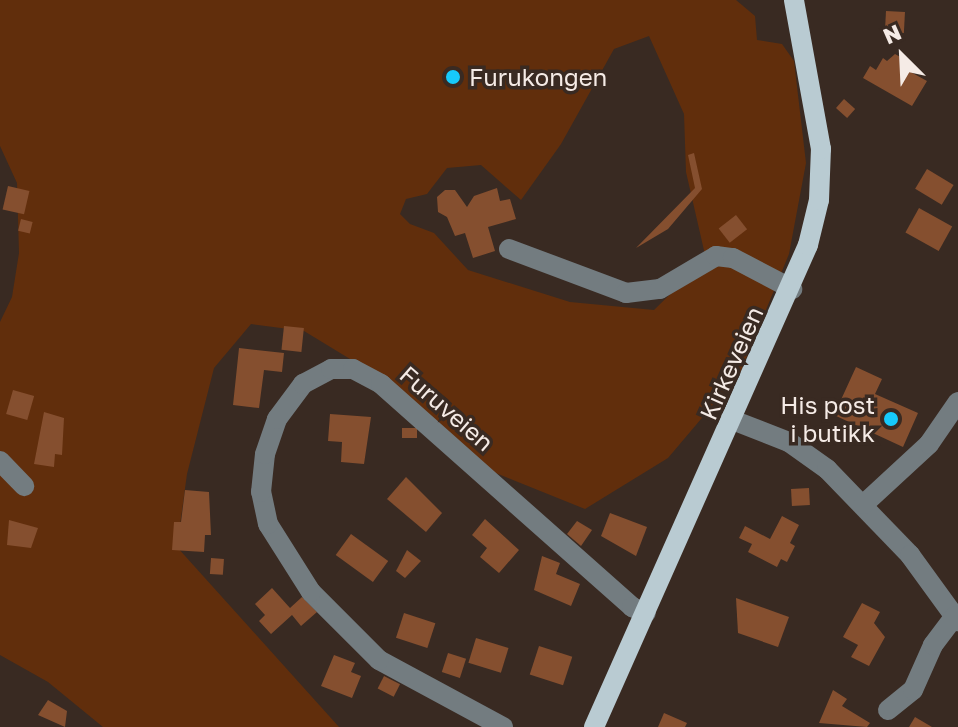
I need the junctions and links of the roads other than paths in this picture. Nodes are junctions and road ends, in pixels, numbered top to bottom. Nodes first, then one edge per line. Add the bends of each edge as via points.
1 (794, 0) edge
2 (509, 249) dead end
3 (792, 289) junction
4 (958, 402) edge
5 (735, 421) junction
6 (0, 461) edge
7 (24, 486) dead end
8 (864, 504) junction
9 (646, 613) junction
10 (957, 618) edge
11 (888, 710) dead end
12 (503, 727) edge
13 (594, 727) edge

1 - 3 main road, Kirkeveien via 821,173 808,245
2 - 3 street via 626,293 660,289 716,256 733,258
3 - 5 main road, Kirkeveien
4 - 8 street via 929,444
5 - 8 street via 789,442
5 - 9 main road, Kirkeveien
6 - 7 street
8 - 10 street
9 - 12 street, Furuveien via 632,607 381,384 353,369 331,369 303,384 277,419 265,454 261,492 268,524 311,592 379,660
9 - 13 main road, Kirkeveien
10 - 11 street via 933,645 913,690

